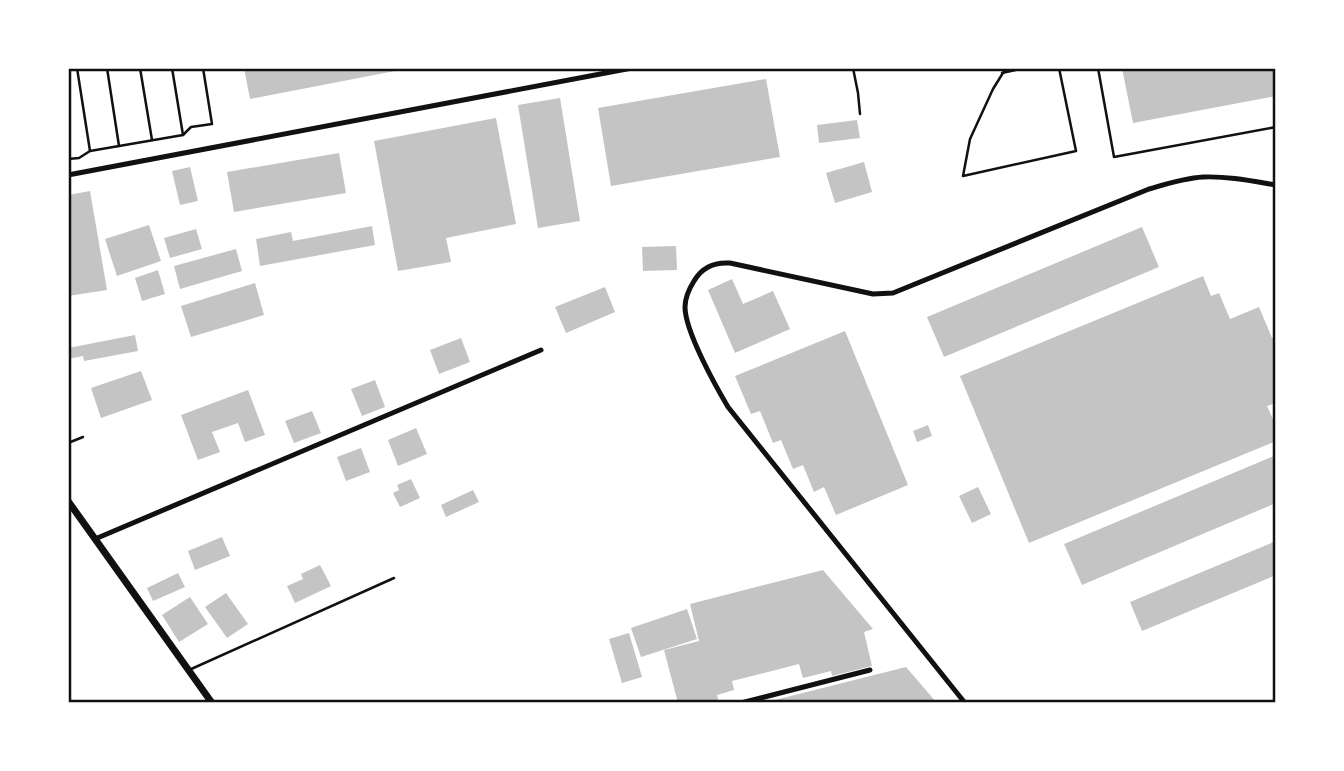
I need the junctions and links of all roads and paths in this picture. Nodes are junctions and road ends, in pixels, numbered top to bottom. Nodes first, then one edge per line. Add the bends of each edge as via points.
1 (77, 68) edge
2 (107, 68) edge
3 (140, 68) edge
4 (172, 68) edge
5 (203, 68) edge
6 (632, 68) edge
7 (853, 68) edge
8 (1006, 68) edge
9 (1024, 68) edge
10 (1059, 68) edge
11 (1098, 68) edge
12 (1002, 73) junction
13 (860, 114) dead end
14 (1276, 127) edge
15 (183, 135) junction
16 (152, 140) junction
17 (119, 146) junction
18 (90, 151) junction
19 (68, 159) edge
20 (68, 175) edge
21 (1276, 185) edge
22 (541, 350) dead end
23 (83, 437) dead end
24 (68, 443) edge
25 (68, 501) edge
26 (95, 539) junction
27 (394, 578) dead end
28 (870, 670) dead end
29 (189, 671) junction
30 (212, 703) edge
31 (741, 703) edge
32 (965, 703) edge

1 - 18 lane
2 - 17 lane
3 - 16 lane
4 - 15 lane
5 - 15 lane via 212,124 191,127
6 - 20 street
7 - 13 lane
8 - 12 lane
9 - 12 lane
10 - 12 lane via 1076,151 963,176 970,139
11 - 14 lane via 1114,157
15 - 16 lane
16 - 17 lane
17 - 18 lane
18 - 19 lane
21 - 32 street via 1201,177 1149,189 884,294 730,262 713,264 698,274 686,298 686,314 728,407
22 - 26 street
23 - 24 lane
25 - 26 street
26 - 29 street
27 - 29 lane
28 - 31 street
29 - 30 street

